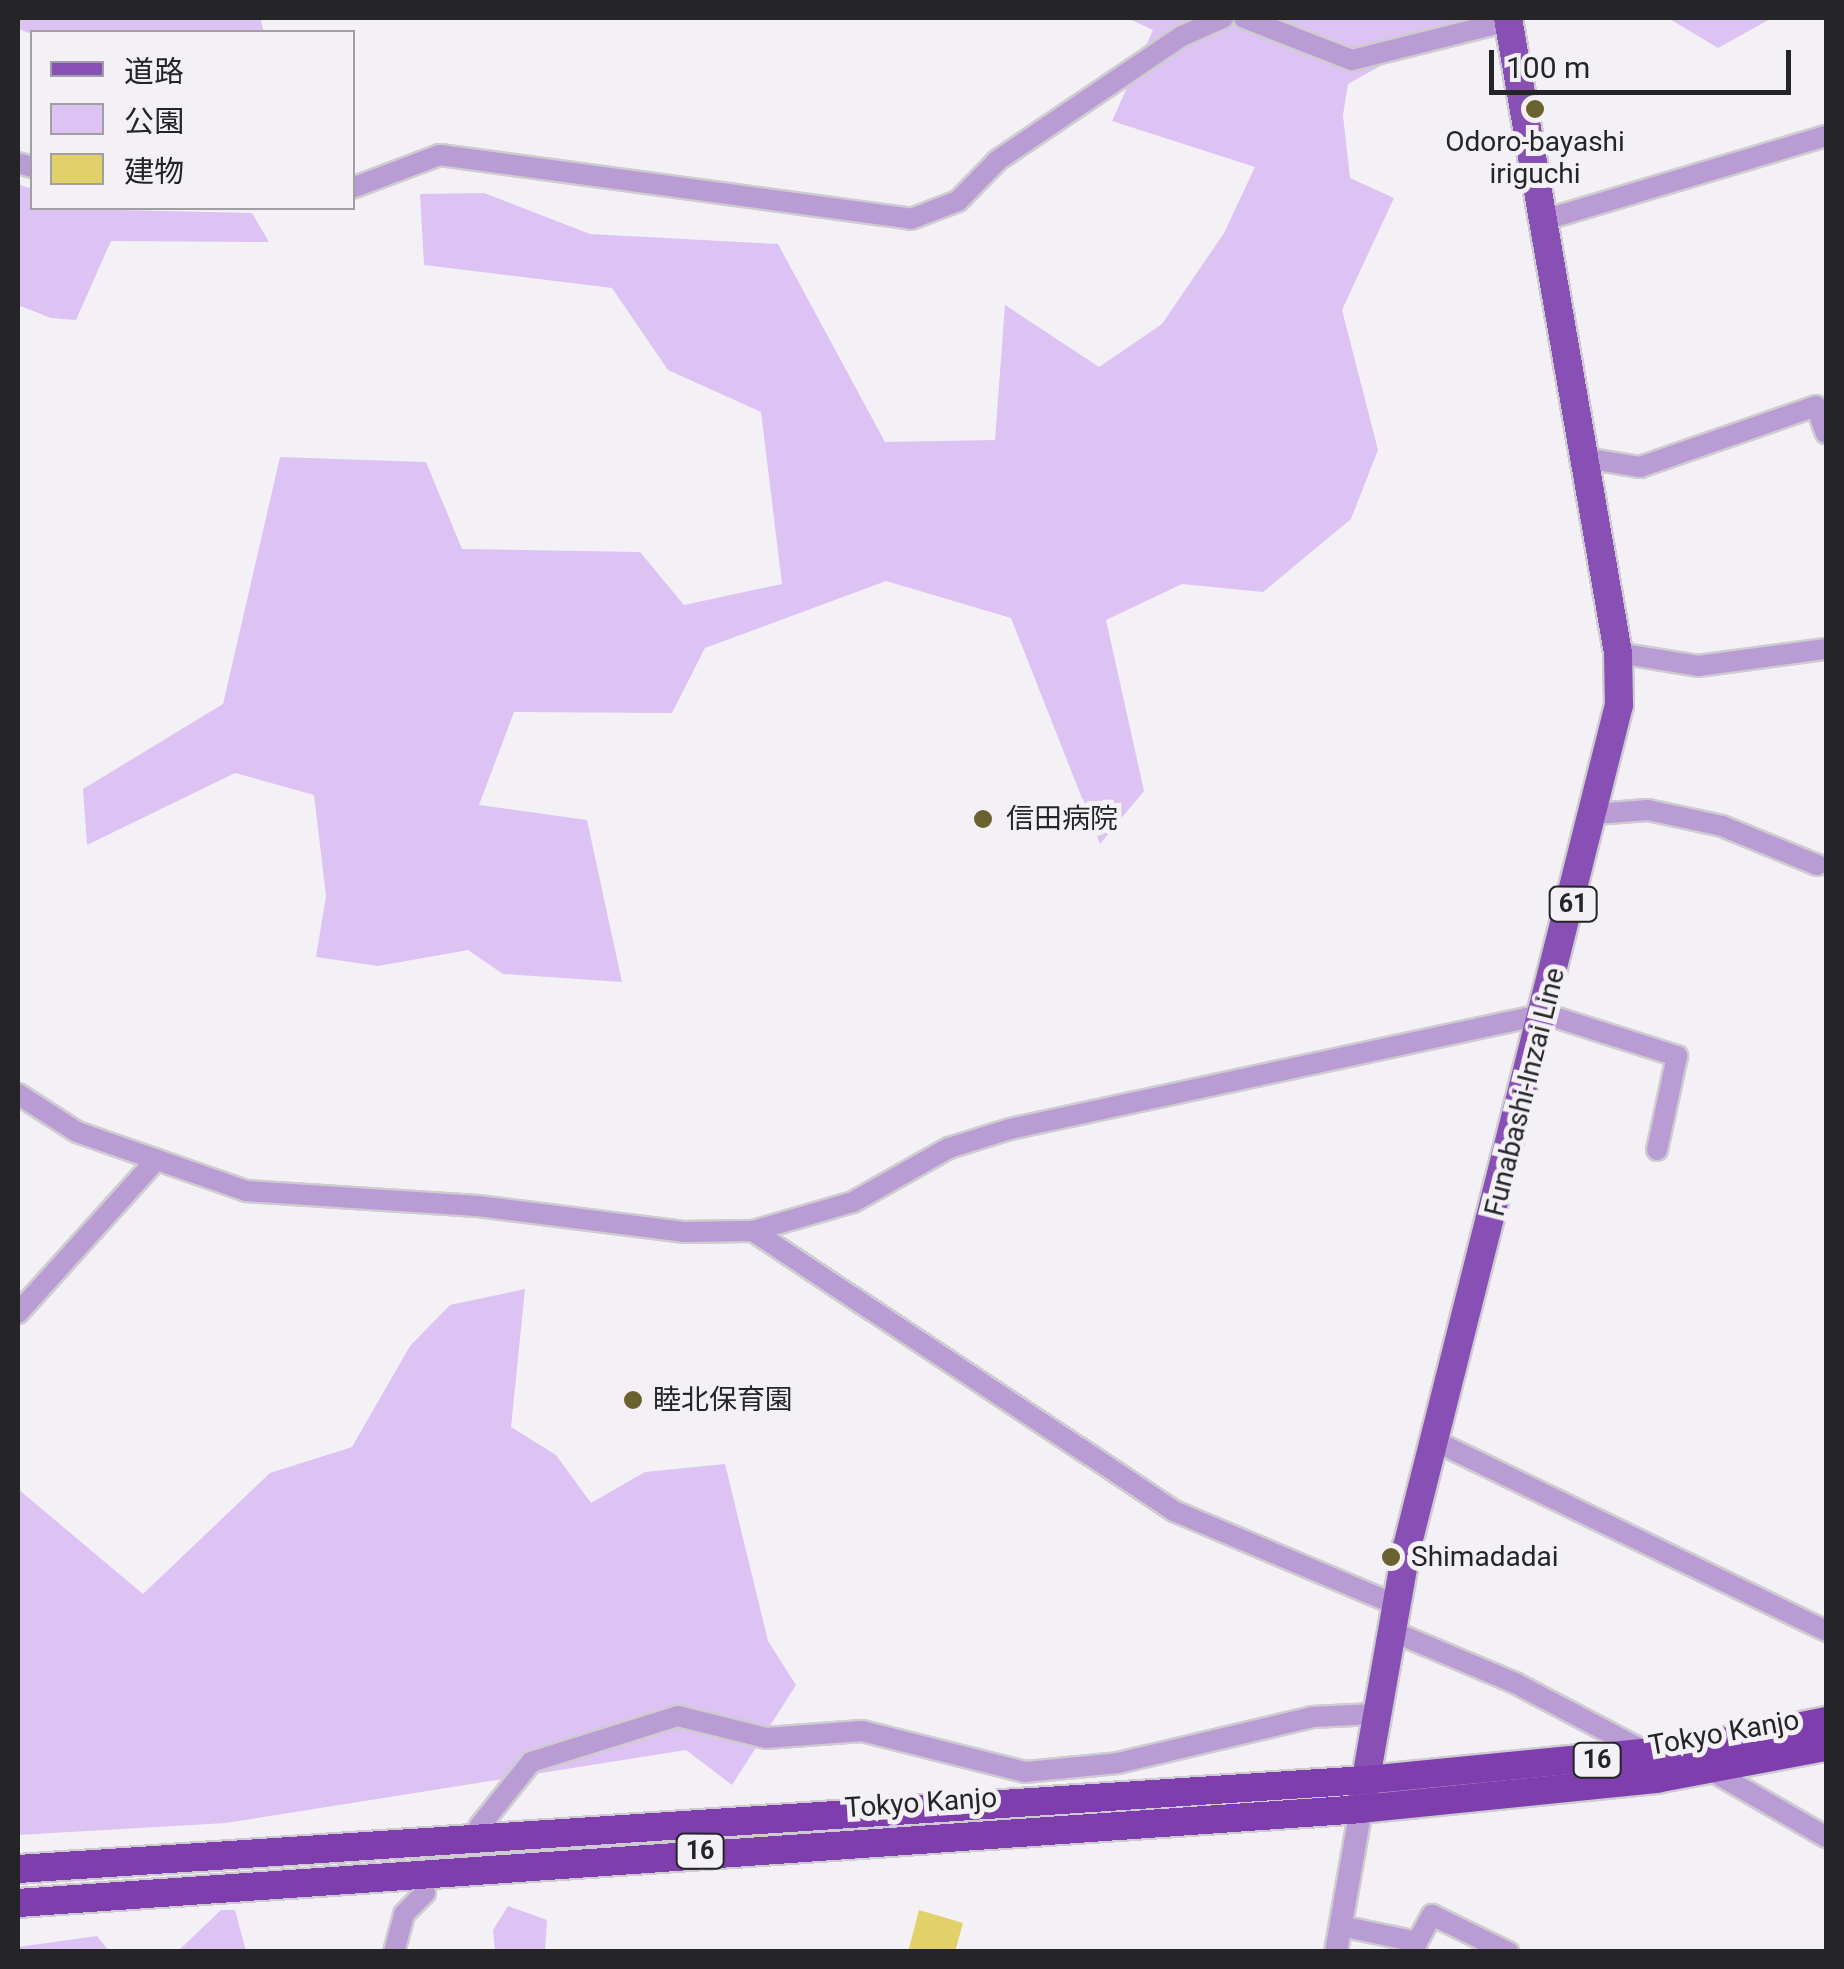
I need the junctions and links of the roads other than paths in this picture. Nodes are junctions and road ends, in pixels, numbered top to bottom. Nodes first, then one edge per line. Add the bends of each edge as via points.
1 (1223, 18) edge
2 (1244, 18) edge
3 (1508, 19) edge
4 (1826, 136) edge
5 (355, 187) edge
6 (1544, 220) junction
7 (1826, 433) edge
8 (1585, 458) junction
9 (1826, 649) edge
10 (1618, 653) junction
11 (1595, 814) junction
12 (1817, 865) dead end
13 (1545, 1014) junction
14 (18, 1094) edge
15 (1657, 1150) dead end
16 (157, 1160) junction
17 (754, 1231) junction
18 (18, 1313) edge
19 (1434, 1440) junction
20 (1391, 1617) junction
21 (1826, 1631) edge
22 (1375, 1714) junction
23 (1826, 1721) edge
24 (1826, 1748) edge
25 (1647, 1752) junction
26 (1716, 1770) junction
27 (1366, 1780) junction
28 (1360, 1809) junction
29 (479, 1827) dead end
30 (1826, 1837) edge
31 (18, 1869) edge
32 (425, 1893) dead end
33 (18, 1903) edge
34 (1340, 1926) junction
35 (394, 1952) edge
36 (1336, 1952) edge
37 (1508, 1952) edge

1 - 5 street via 1182,36 998,160 958,201 911,219 440,154
2 - 3 street via 1352,60
3 - 6 main road, Funabashi-Inzai Line / 61
4 - 6 street
6 - 8 main road, Funabashi-Inzai Line / 61
7 - 8 street via 1816,406 1640,467
8 - 10 main road, Funabashi-Inzai Line / 61
9 - 10 street via 1698,666
10 - 11 main road, Funabashi-Inzai Line / 61 via 1616,727
11 - 12 street via 1648,810 1704,822
11 - 13 main road, Funabashi-Inzai Line / 61
13 - 15 street via 1677,1056
13 - 17 street via 1010,1129 948,1148 853,1202
13 - 19 main road, Funabashi-Inzai Line / 61
14 - 16 street via 77,1132
16 - 17 street via 246,1191 478,1206 683,1232
16 - 18 street
17 - 20 street via 1174,1510
19 - 20 main road, Funabashi-Inzai Line / 61
19 - 21 street
20 - 22 main road, Funabashi-Inzai Line / 61
20 - 25 street
22 - 27 main road, Funabashi-Inzai Line / 61
22 - 29 street via 1312,1718 1118,1763 1024,1772 862,1731 766,1738 678,1716 531,1762
23 - 25 highway, Tokyo Kanjo / 16
24 - 26 highway, Tokyo Kanjo / 16
25 - 26 street
25 - 27 highway, Tokyo Kanjo / 16
26 - 28 highway, Tokyo Kanjo / 16
26 - 30 street
27 - 28 main road, Funabashi-Inzai Line / 61
27 - 31 highway, Tokyo Kanjo / 16
28 - 33 highway, Tokyo Kanjo / 16
28 - 34 street
32 - 35 street via 400,1923
34 - 36 street
34 - 37 street via 1417,1942 1432,1914

